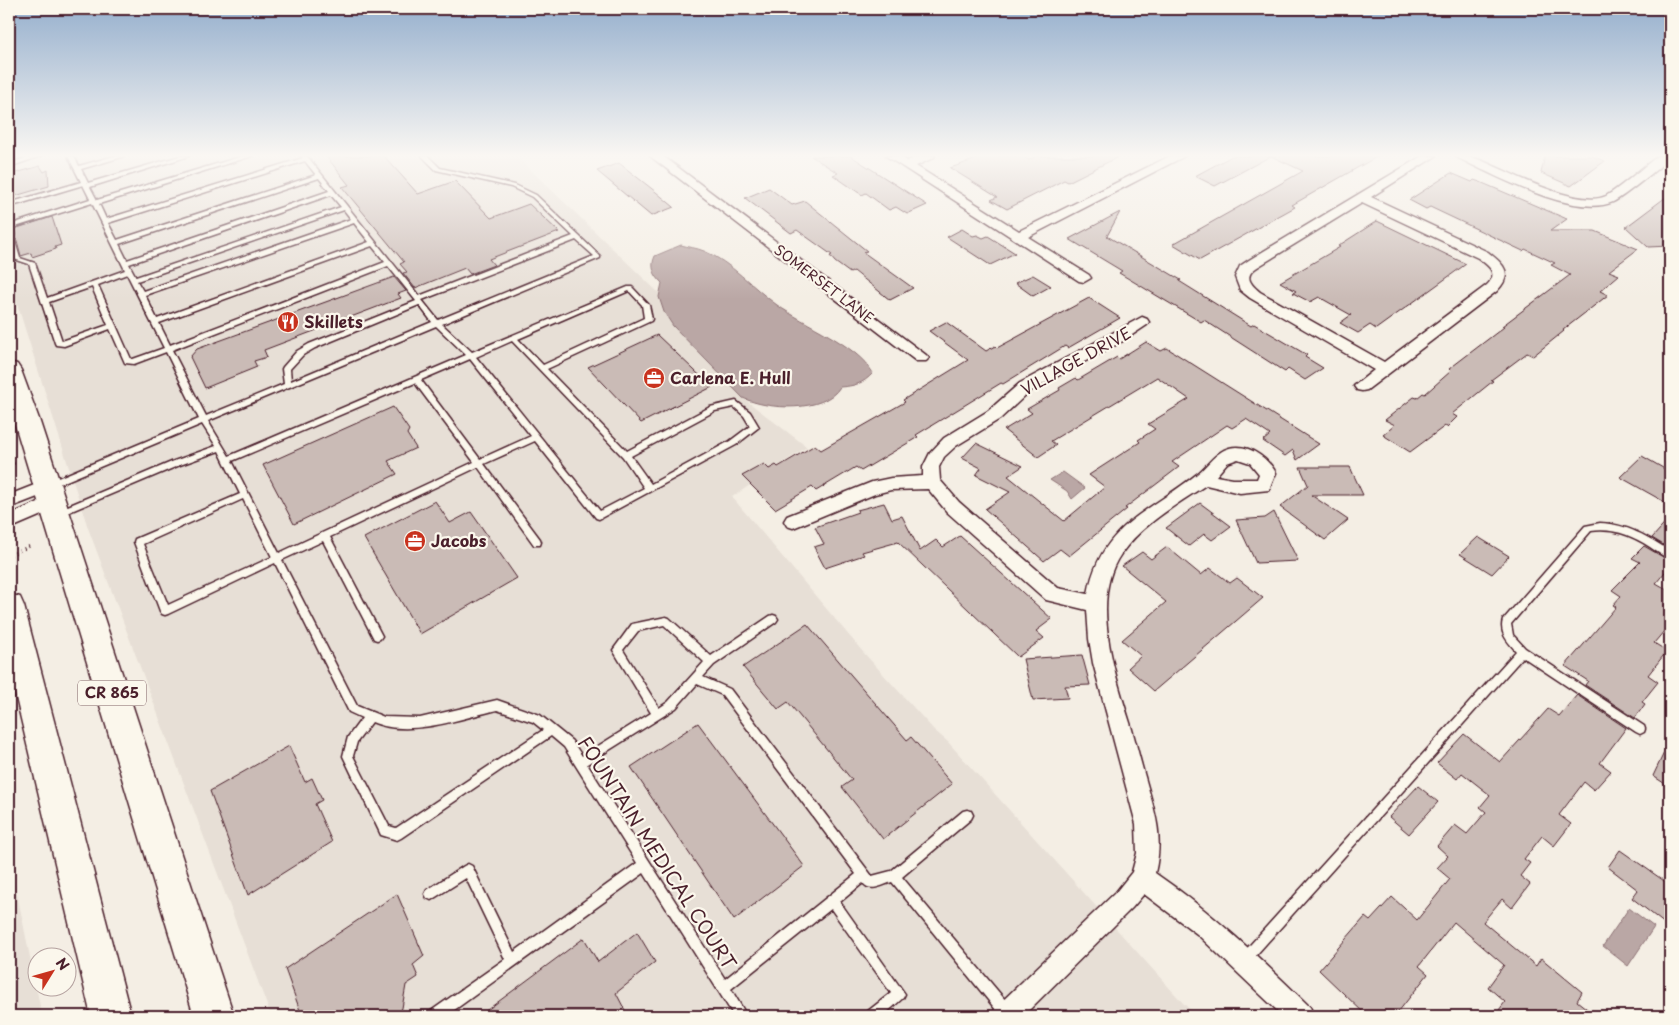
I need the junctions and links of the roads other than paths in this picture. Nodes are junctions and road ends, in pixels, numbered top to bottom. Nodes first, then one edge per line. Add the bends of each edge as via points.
1 (89, 204) edge
2 (96, 204) edge
3 (161, 204) edge
4 (235, 204) edge
5 (298, 204) edge
6 (343, 204) edge
7 (542, 204) edge
8 (719, 204) edge
9 (969, 204) edge
10 (1084, 204) edge
11 (1352, 204) edge
12 (1374, 204) edge
13 (346, 208) junction
14 (355, 220) junction
15 (105, 222) junction
16 (9, 227) edge
17 (9, 232) edge
18 (1020, 236) junction
19 (577, 237) junction
20 (115, 243) junction
21 (374, 243) junction
22 (125, 263) junction
23 (389, 263) junction
24 (130, 271) junction
25 (1084, 278) dead end
26 (134, 280) junction
27 (94, 284) junction
28 (141, 294) junction
29 (419, 301) junction
30 (45, 302) junction
31 (155, 322) junction
32 (1142, 322) dead end
33 (437, 323) junction
34 (112, 326) junction
35 (513, 338) junction
36 (168, 348) junction
37 (471, 356) junction
38 (921, 358) dead end
39 (542, 368) junction
40 (1384, 369) junction
41 (9, 370) edge
42 (416, 379) junction
43 (288, 385) junction
44 (1362, 386) dead end
45 (204, 421) junction
46 (536, 437) junction
47 (221, 448) junction
48 (626, 455) junction
49 (227, 460) junction
50 (479, 463) junction
51 (1204, 478) dead end
52 (932, 482) junction
53 (649, 488) junction
54 (245, 495) junction
55 (52, 501) junction
56 (9, 502) edge
57 (793, 521) dead end
58 (9, 522) edge
59 (324, 536) junction
60 (537, 542) dead end
61 (1670, 555) edge
62 (277, 558) junction
63 (1098, 604) junction
64 (9, 606) edge
65 (773, 619) dead end
66 (377, 636) dead end
67 (1522, 651) junction
68 (710, 662) junction
69 (696, 678) junction
70 (657, 714) junction
71 (370, 716) junction
72 (1640, 729) dead end
73 (551, 730) junction
74 (580, 763) junction
75 (967, 815) dead end
76 (645, 865) junction
77 (864, 875) junction
78 (894, 876) junction
79 (1142, 878) junction
80 (431, 894) dead end
81 (832, 900) junction
82 (1244, 960) junction
83 (512, 961) junction
84 (723, 988) junction
85 (1006, 1015) edge
86 (111, 1016) edge
87 (214, 1016) edge
88 (436, 1016) edge
89 (741, 1016) edge
90 (873, 1016) edge
91 (1301, 1016) edge

1 - 16 lane
2 - 15 lane, FOUNTAIN MEDICAL COURT
3 - 15 lane
4 - 20 lane
5 - 22 lane
6 - 13 lane
7 - 19 lane
8 - 38 street, SOMERSET LANE
9 - 18 street
10 - 18 street
11 - 40 street via 1254,263 1245,269 1242,277 1245,287 1255,296
12 - 40 street via 1483,255 1495,264 1500,273 1499,281 1492,288
13 - 14 lane
13 - 26 lane
14 - 21 lane
14 - 28 lane
15 - 20 lane, FOUNTAIN MEDICAL COURT
17 - 30 lane via 18,259 32,263
18 - 25 street
19 - 29 lane
19 - 33 lane via 598,257
20 - 22 lane, FOUNTAIN MEDICAL COURT
21 - 23 lane
21 - 31 lane
22 - 24 lane, FOUNTAIN MEDICAL COURT
23 - 29 lane
23 - 36 lane
24 - 26 lane, FOUNTAIN MEDICAL COURT
24 - 27 lane
26 - 28 lane, FOUNTAIN MEDICAL COURT
27 - 30 lane
27 - 34 lane
28 - 31 lane, FOUNTAIN MEDICAL COURT
29 - 33 lane
29 - 43 lane via 312,346 286,369
30 - 34 lane via 59,343
31 - 36 lane, FOUNTAIN MEDICAL COURT
32 - 52 street, VILLAGE DRIVE via 1025,387 994,415 950,442 938,453 931,467
33 - 37 lane
33 - 43 lane
34 - 36 lane via 128,361 134,362
35 - 37 lane
35 - 39 lane
35 - 39 lane via 630,288 645,305 648,319
36 - 45 lane, FOUNTAIN MEDICAL COURT
37 - 42 lane
37 - 46 lane
39 - 48 lane
40 - 44 street
41 - 55 main road, CR 865
42 - 49 lane
42 - 50 lane
43 - 45 lane
45 - 47 lane, FOUNTAIN MEDICAL COURT
45 - 55 lane
46 - 50 lane
46 - 53 lane via 599,516
47 - 49 lane, FOUNTAIN MEDICAL COURT
47 - 55 lane
48 - 53 lane
48 - 53 lane via 713,409 736,404 747,414 755,427 733,443
49 - 54 lane, FOUNTAIN MEDICAL COURT
50 - 59 lane
50 - 60 lane
51 - 63 street via 1122,539 1104,568
52 - 57 street via 872,488
52 - 63 street via 953,507 1053,595
54 - 62 lane, FOUNTAIN MEDICAL COURT
54 - 62 lane via 138,542 165,611
55 - 56 street
55 - 58 street
55 - 87 main road, CR 865
59 - 62 lane
59 - 66 lane
61 - 67 lane via 1614,526 1588,528 1506,623 1509,637
62 - 71 lane, FOUNTAIN MEDICAL COURT via 353,708
63 - 79 street via 1100,653 1147,824 1148,853
64 - 86 main road
65 - 68 lane
67 - 72 lane
67 - 82 lane
68 - 69 lane
68 - 70 lane via 666,621 635,628 618,650
69 - 70 lane via 672,705
69 - 77 lane via 726,692
70 - 74 lane
71 - 73 lane, FOUNTAIN MEDICAL COURT via 384,722 420,723 497,705 536,718
71 - 73 lane via 352,740 348,756 385,831 397,834
73 - 74 lane, FOUNTAIN MEDICAL COURT via 568,744
74 - 76 lane, FOUNTAIN MEDICAL COURT
75 - 78 lane
76 - 83 lane
76 - 84 lane, FOUNTAIN MEDICAL COURT
77 - 78 lane via 870,882
77 - 81 lane
78 - 85 lane
79 - 82 street via 1173,899
79 - 85 street via 1124,900
80 - 83 lane via 468,870
81 - 84 lane
81 - 90 lane via 899,994
82 - 91 street
83 - 88 lane
84 - 89 lane, FOUNTAIN MEDICAL COURT

